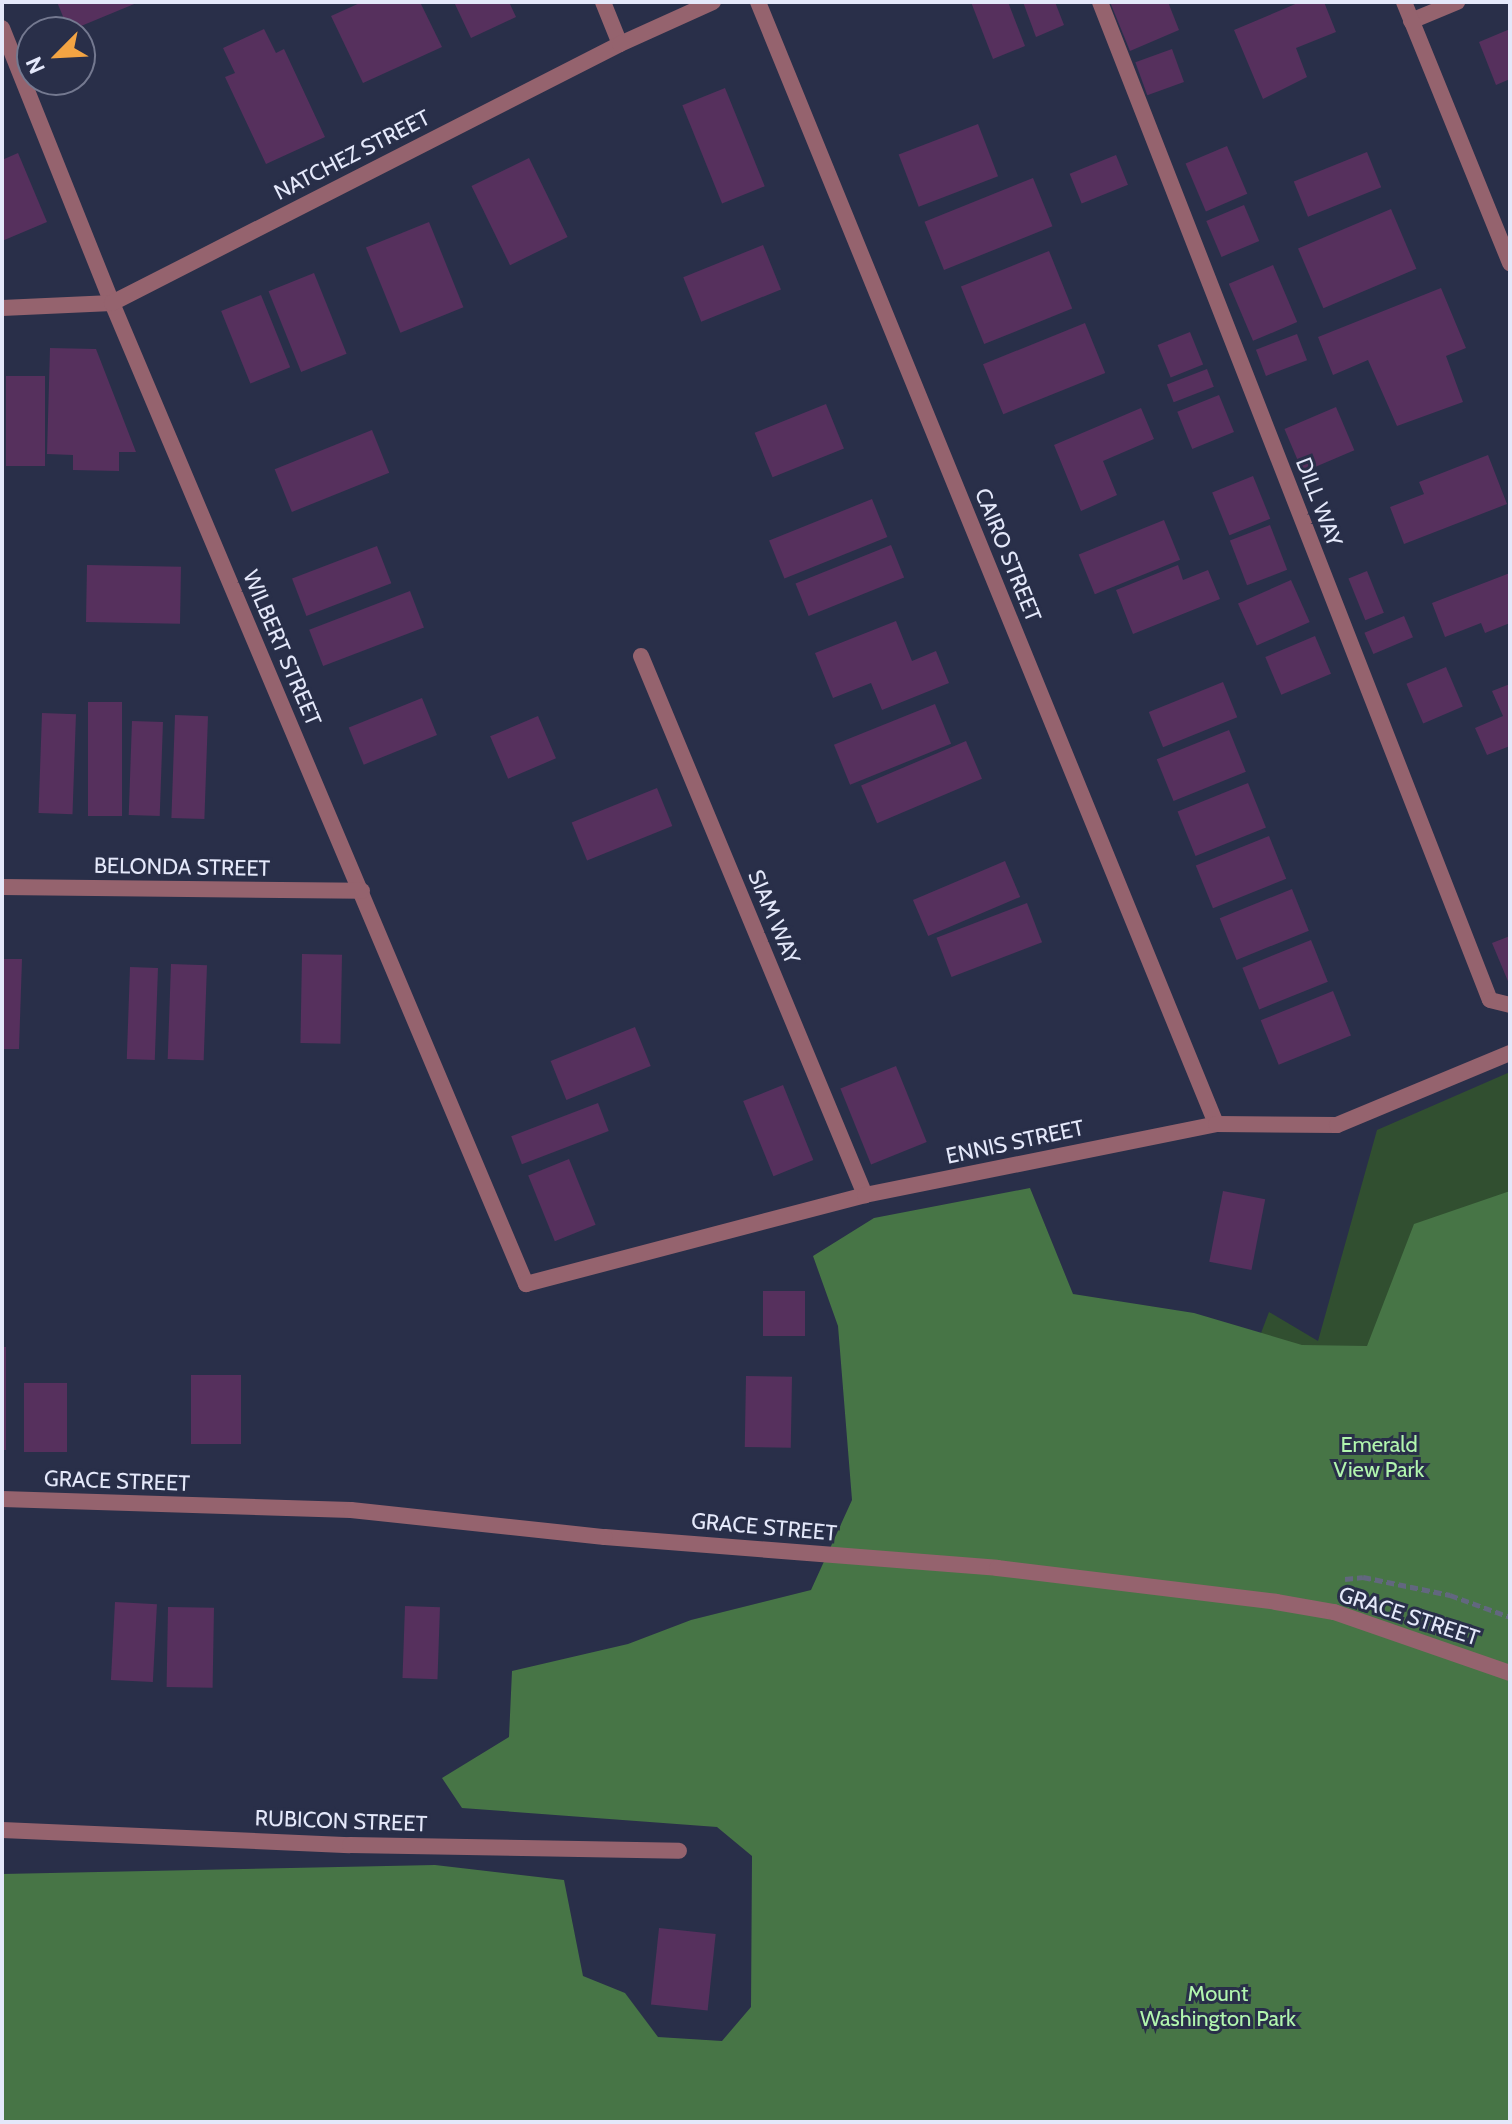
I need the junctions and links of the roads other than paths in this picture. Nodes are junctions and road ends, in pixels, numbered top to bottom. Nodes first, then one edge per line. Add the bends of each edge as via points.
1 (603, 2) edge
2 (713, 2) edge
3 (758, 2) edge
4 (1100, 2) edge
5 (1404, 2) edge
6 (1457, 2) edge
7 (1411, 21) junction
8 (2, 28) edge
9 (620, 44) junction
10 (1510, 263) edge
11 (112, 303) junction
12 (2, 308) edge
13 (641, 656) dead end
14 (2, 887) edge
15 (362, 891) junction
16 (1510, 1005) edge
17 (1510, 1053) edge
18 (1216, 1124) junction
19 (865, 1195) junction
20 (526, 1284) joint
21 (2, 1499) edge
22 (1510, 1673) edge
23 (2, 1830) edge
24 (679, 1851) dead end

1 - 9 street
2 - 9 street, NATCHEZ STREET
3 - 18 street, CAIRO STREET
4 - 16 street, DILL WAY via 1490,1000
5 - 7 street
6 - 7 street
7 - 10 street
8 - 11 street, WILBERT STREET
9 - 11 street, NATCHEZ STREET
11 - 12 street, NATCHEZ STREET
11 - 15 street, WILBERT STREET
13 - 19 street, SIAM WAY
14 - 15 street, BELONDA STREET
15 - 20 street, WILBERT STREET
17 - 18 street, ENNIS STREET via 1337,1125
18 - 19 street, ENNIS STREET
19 - 20 street, ENNIS STREET
21 - 22 street, GRACE STREET via 351,1510 605,1537 997,1568 1334,1612
23 - 24 street, RUBICON STREET via 350,1845

